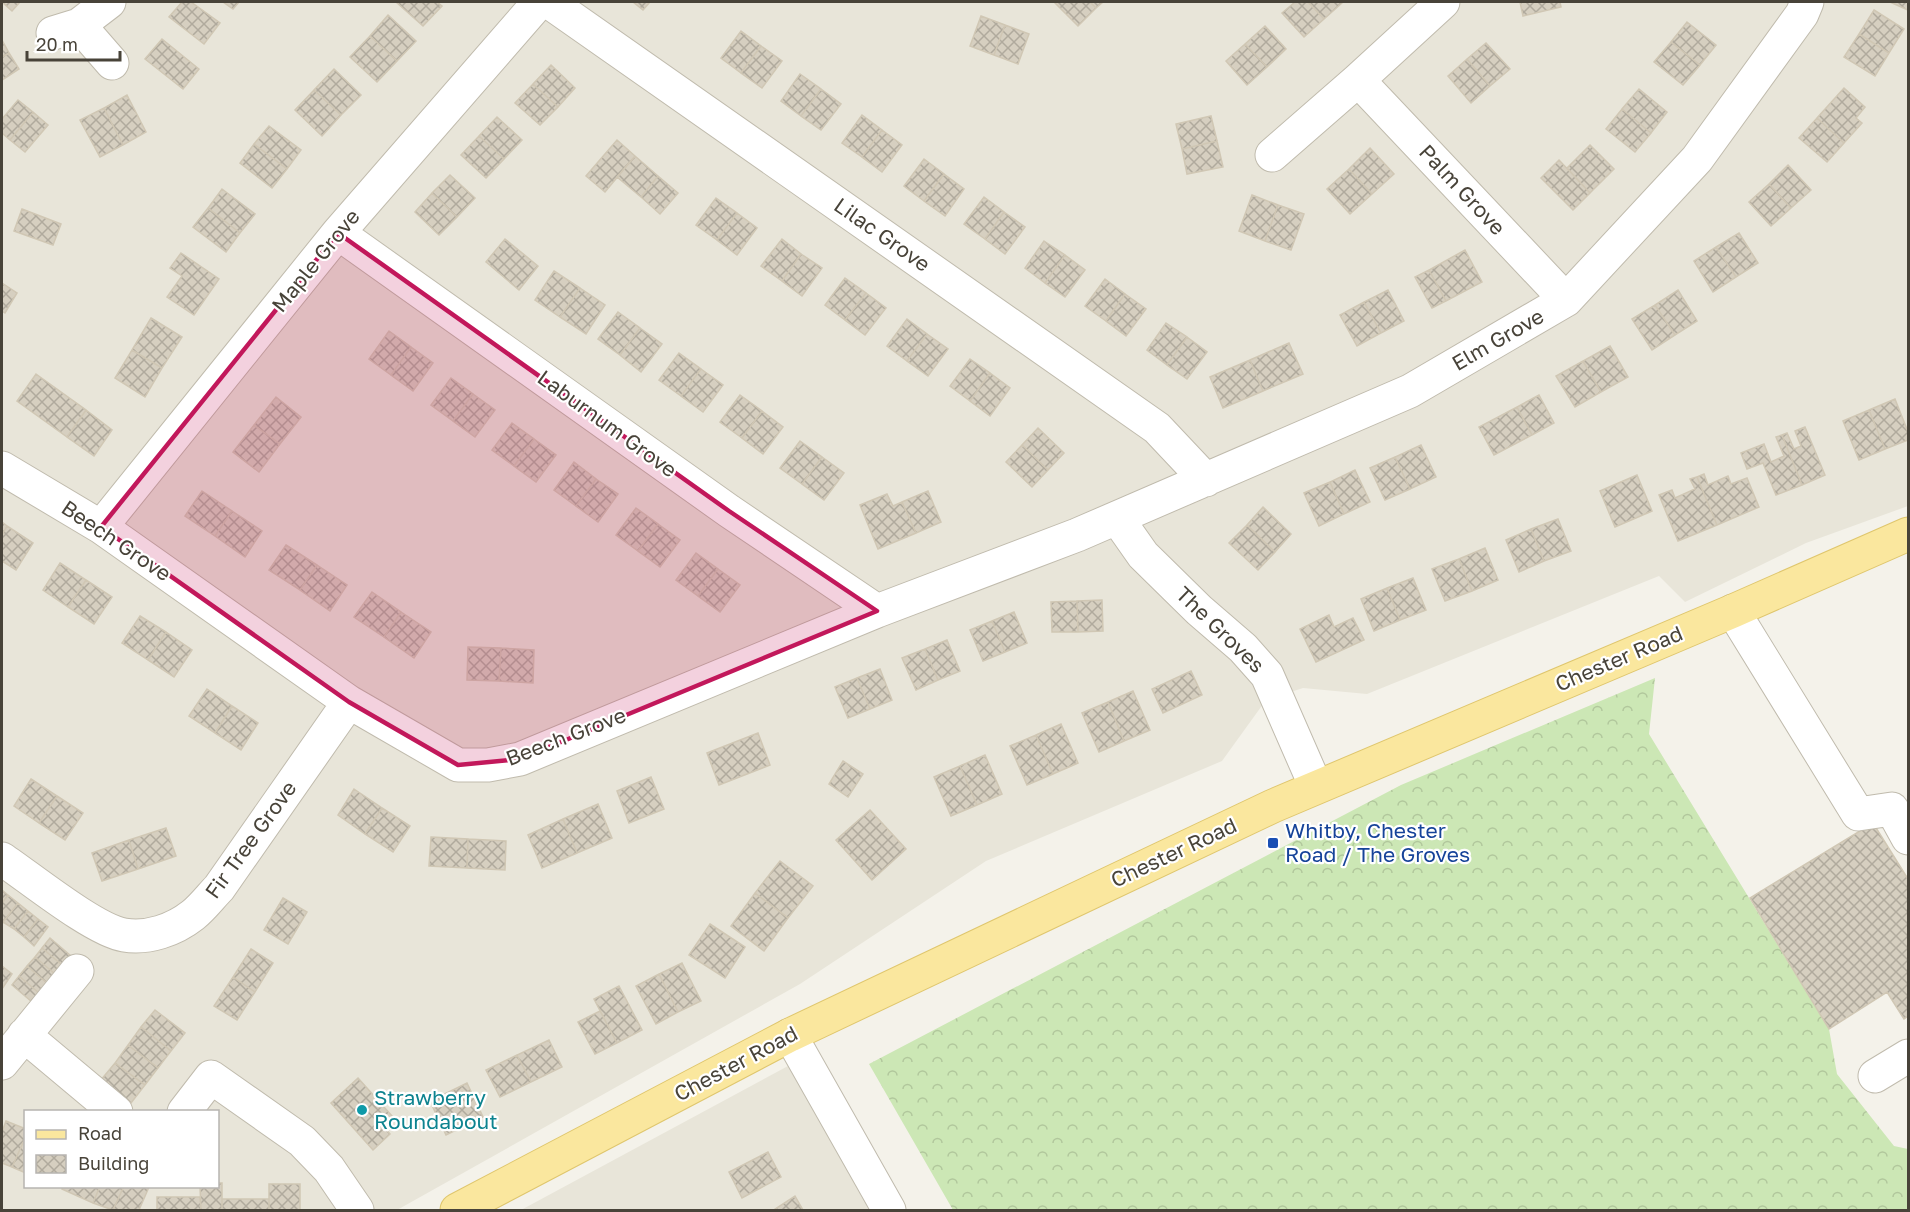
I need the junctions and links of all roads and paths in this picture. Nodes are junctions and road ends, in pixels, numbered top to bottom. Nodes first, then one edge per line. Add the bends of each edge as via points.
1 (109, 2) edge
2 (539, 2) edge
3 (549, 2) edge
4 (1443, 2) edge
5 (1808, 2) edge
6 (112, 63) dead end
7 (1358, 80) junction
8 (1272, 155) dead end
9 (338, 232) junction
10 (1566, 300) junction
11 (2, 468) edge
12 (1206, 480) junction
13 (1117, 518) junction
14 (101, 527) junction
15 (1908, 534) edge
16 (1077, 535) joint
17 (877, 611) junction
18 (1733, 611) junction
19 (349, 702) junction
20 (1316, 787) junction
21 (1908, 838) edge
22 (2, 859) edge
23 (77, 971) dead end
24 (24, 1035) junction
25 (790, 1035) junction
26 (1908, 1056) edge
27 (2, 1063) edge
28 (1875, 1076) dead end
29 (114, 1110) edge
30 (186, 1110) edge
31 (357, 1210) edge
32 (457, 1210) edge
33 (889, 1210) edge

1 - 6 street via 66,29
2 - 9 street, Maple Grove
3 - 12 street, Lilac Grove via 1157,428
4 - 7 street
5 - 10 street, Elm Grove via 1697,159
7 - 8 street
7 - 10 street, Palm Grove
9 - 14 street, Maple Grove
9 - 17 street, Laburnum Grove via 729,511
10 - 12 street, Elm Grove via 1410,391
11 - 14 street, Beech Grove
12 - 13 street, Elm Grove
13 - 16 street, Elm Grove
13 - 20 street, The Groves via 1143,555 1268,675
14 - 19 street, Beech Grove
15 - 18 main road, Chester Road
16 - 17 street, Beech Grove
17 - 19 street, Beech Grove via 520,759 488,765 458,765
18 - 20 main road, Chester Road
18 - 21 street via 1858,814 1892,809
19 - 22 street, Fir Tree Grove via 219,888 194,915 171,929 147,935 122,935 94,922
20 - 25 main road, Chester Road
23 - 24 street
24 - 27 street
24 - 29 street
25 - 32 main road, Chester Road
25 - 33 street
26 - 28 street
30 - 31 street via 211,1077 302,1141 329,1169

